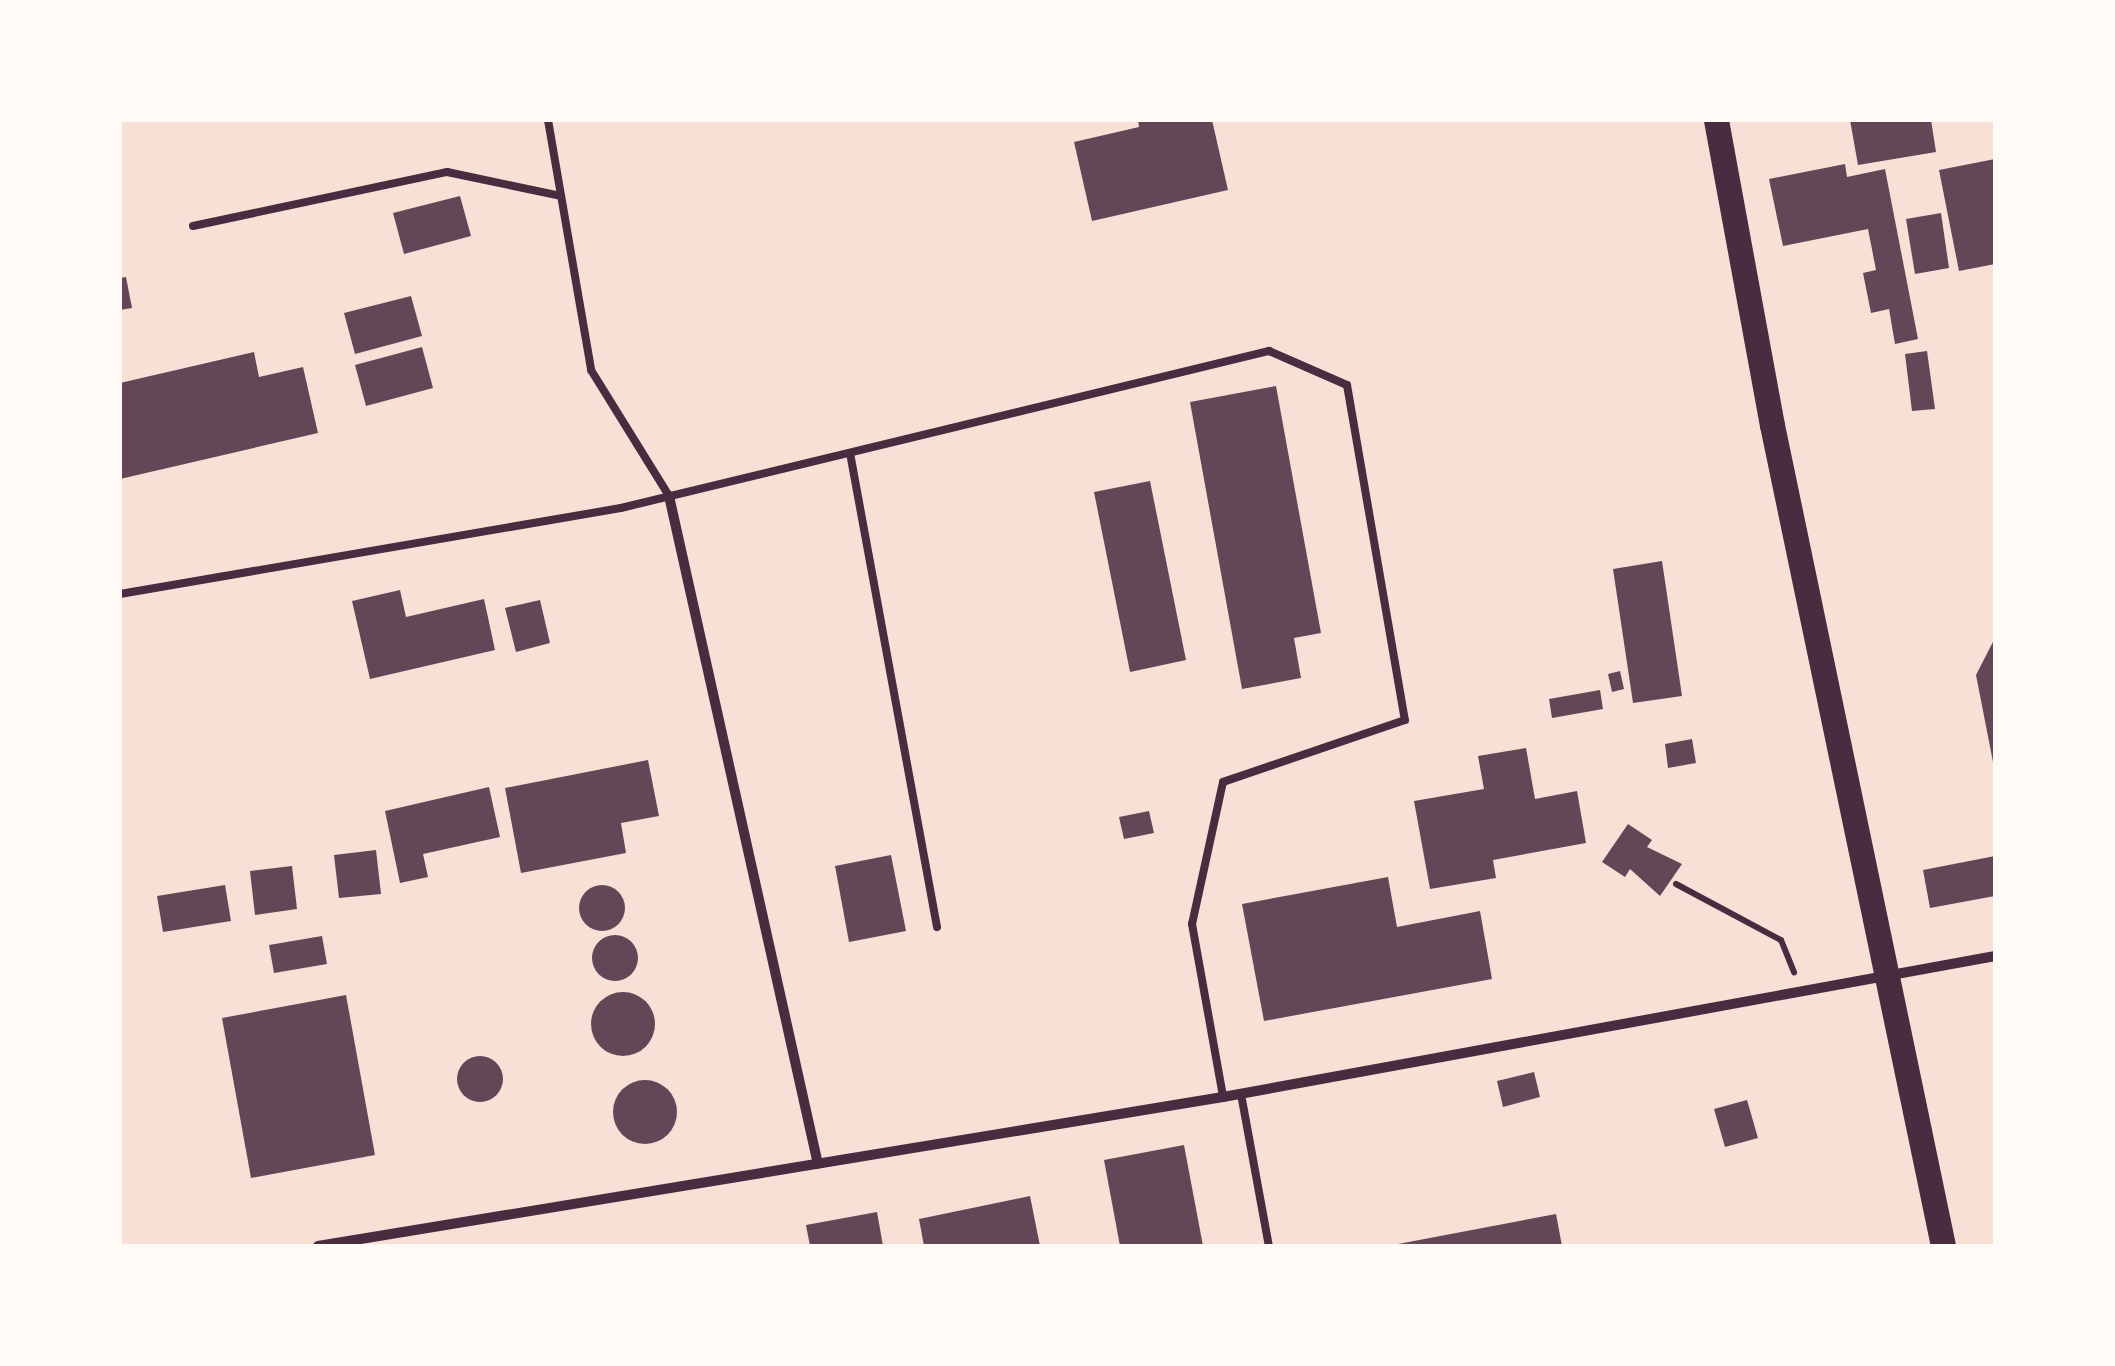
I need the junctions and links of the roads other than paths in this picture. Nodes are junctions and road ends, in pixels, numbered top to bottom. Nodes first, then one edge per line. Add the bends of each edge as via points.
1 (548, 120) edge
2 (1716, 120) edge
3 (561, 196) junction
4 (193, 226) dead end
5 (850, 452) junction
6 (669, 496) junction
7 (120, 594) edge
8 (936, 928) dead end
9 (1995, 956) edge
10 (1887, 976) junction
11 (1241, 1094) junction
12 (1223, 1097) junction
13 (818, 1164) junction
14 (318, 1246) edge
15 (1269, 1246) edge
16 (1943, 1246) edge

1 - 3 lane
2 - 10 main road
3 - 4 lane via 446,172
3 - 6 lane via 591,370
5 - 6 lane
5 - 8 lane
5 - 12 lane via 1270,351 1347,384 1405,720 1223,782 1192,924
6 - 7 lane
6 - 13 street
9 - 10 street
10 - 11 street
10 - 16 main road
11 - 12 street
11 - 15 lane
12 - 13 street
13 - 14 street

